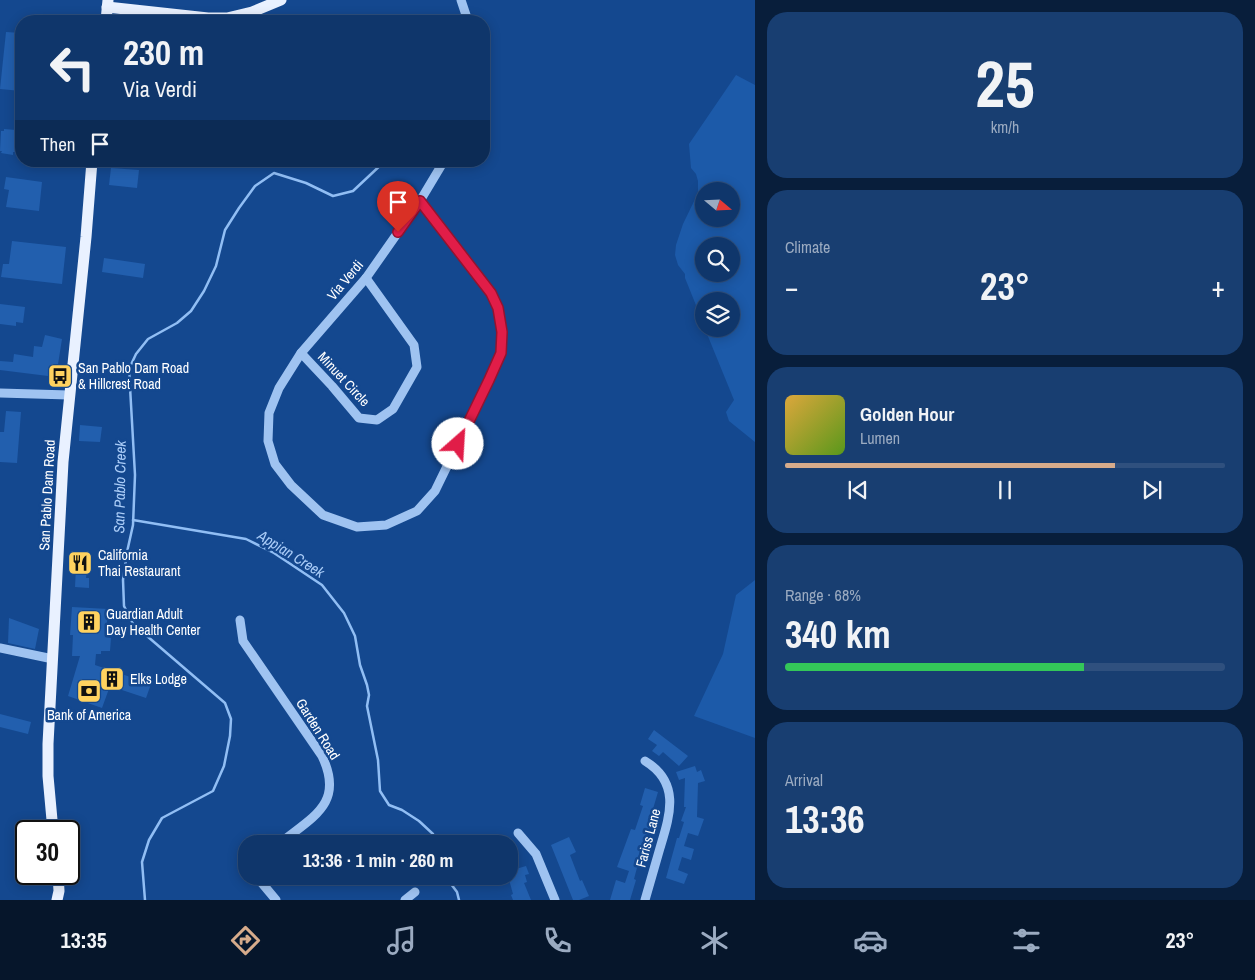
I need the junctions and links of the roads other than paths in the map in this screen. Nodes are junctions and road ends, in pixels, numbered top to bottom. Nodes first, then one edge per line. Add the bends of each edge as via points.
1 (281, 0) edge
2 (461, 0) edge
3 (108, 3) edge
4 (188, 15) edge
5 (240, 15) edge
6 (466, 15) edge
7 (92, 167) edge
8 (440, 167) edge
9 (420, 201) junction
10 (366, 278) junction
11 (301, 353) junction
12 (0, 393) edge
13 (69, 395) junction
14 (240, 620) dead end
15 (0, 648) edge
16 (52, 659) junction
17 (645, 761) dead end
18 (52, 820) edge
19 (518, 832) dead end
20 (290, 835) edge
21 (264, 885) edge
22 (415, 892) dead end
23 (58, 895) edge
24 (68, 900) edge
25 (276, 900) edge
26 (405, 900) edge
27 (555, 900) edge
28 (645, 900) edge

1 - 5 main road
2 - 6 street
3 - 4 main road
7 - 13 main road, San Pablo Dam Road
8 - 9 street, Via Verdi
9 - 10 street, Via Verdi
9 - 11 street, Via Verdi via 491,293 498,308 502,332 497,362 435,491 417,511 386,525 357,527 323,515 291,485 275,464 268,441 269,413 279,388
10 - 11 street, Via Verdi
10 - 11 street, Minuet Circle via 414,345 417,366 393,409 378,420 359,418
12 - 13 street
13 - 16 main road, San Pablo Dam Road
14 - 20 street, Garden Road via 243,641 322,756 330,776 328,798 322,808
15 - 16 street
16 - 18 main road, San Pablo Dam Road via 48,764
17 - 28 street, Fariss Lane via 658,771 668,786 671,808
19 - 27 street via 536,854
21 - 25 street
22 - 26 street
23 - 24 main road

